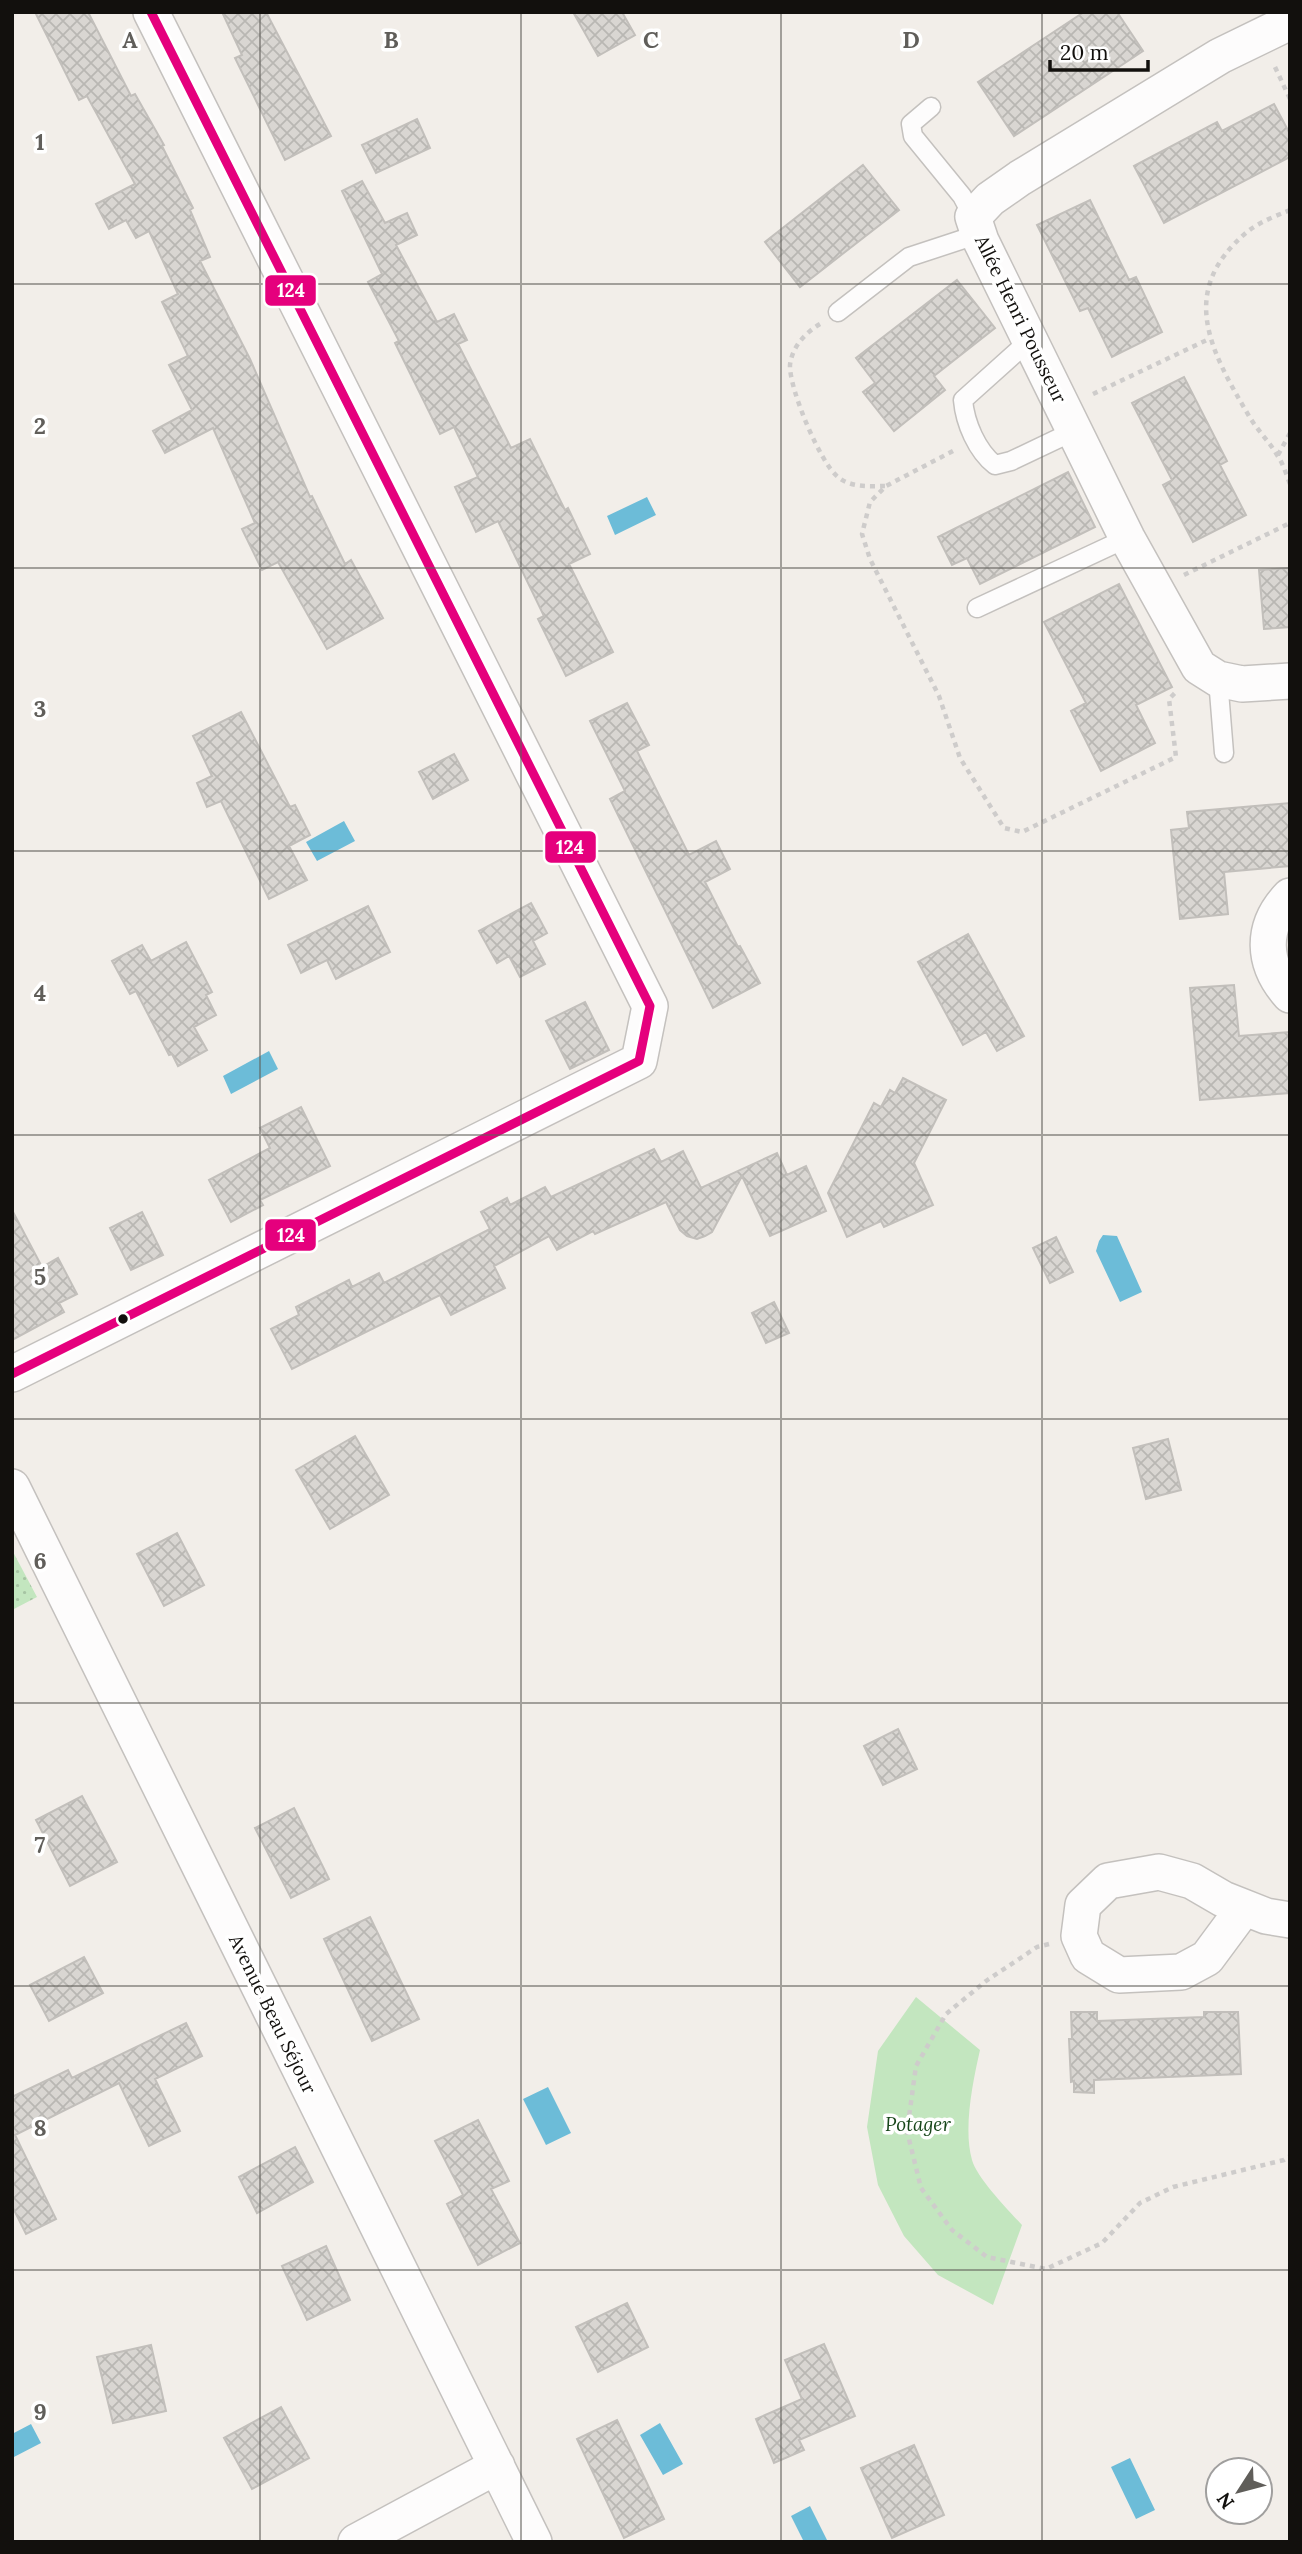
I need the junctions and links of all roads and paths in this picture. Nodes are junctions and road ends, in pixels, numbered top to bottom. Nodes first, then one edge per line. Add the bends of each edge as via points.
1 (151, 12) edge
2 (1290, 22) edge
3 (931, 107) dead end
4 (1290, 210) edge
5 (976, 225) junction
6 (838, 312) joint
7 (1031, 339) junction
8 (1209, 340) junction
9 (1069, 419) junction
10 (1290, 433) edge
11 (976, 440) junction
12 (1278, 455) junction
13 (1290, 484) edge
14 (886, 486) junction
15 (1290, 523) edge
16 (1127, 538) junction
17 (1155, 589) junction
18 (977, 608) dead end
19 (1208, 673) junction
20 (1290, 681) edge
21 (1224, 753) dead end
22 (1290, 896) edge
23 (1290, 995) edge
24 (12, 1374) edge
25 (12, 1487) edge
26 (1244, 1908) junction
27 (1290, 1920) edge
28 (1079, 1936) junction
29 (1290, 2156) edge
30 (497, 2466) junction
31 (356, 2542) edge
32 (534, 2542) edge

1 - 24 street via 650,1006 639,1061
2 - 5 street, Allée Henri Pousseur via 1220,56 1020,178 990,200
3 - 5 lane via 911,124 913,136 962,196
4 - 8 path via 1248,231 1218,263 1207,286
5 - 6 lane via 909,257
5 - 7 street, Allée Henri Pousseur
6 - 14 path via 803,334 790,363 792,386 820,453 838,478 859,486
7 - 9 street, Allée Henri Pousseur
7 - 11 lane via 963,400
8 - 9 path
8 - 12 path via 1250,418
9 - 11 lane via 1011,461 995,465
9 - 16 street, Allée Henri Pousseur
10 - 12 path
11 - 14 path
12 - 13 path
14 - 19 path via 870,502 862,534 870,559 939,696 960,758 1004,828 1022,832 1176,757 1169,699
15 - 17 path
16 - 17 street, Allée Henri Pousseur
16 - 18 lane
17 - 19 street, Allée Henri Pousseur
19 - 20 street via 1242,684
19 - 21 lane
22 - 23 street via 1273,919 1267,946 1273,972
25 - 30 street, Avenue Beau Séjour
26 - 27 street
26 - 28 street via 1192,1881 1159,1871 1128,1876 1108,1881 1083,1905
26 - 28 street via 1207,1958 1181,1972 1119,1975 1088,1955
28 - 29 path via 1037,1947 986,1982 946,2014 916,2066 907,2131 921,2189 952,2230 987,2257 1046,2269 1102,2243 1140,2203 1172,2187
30 - 31 street
30 - 32 street, Avenue Beau Séjour

